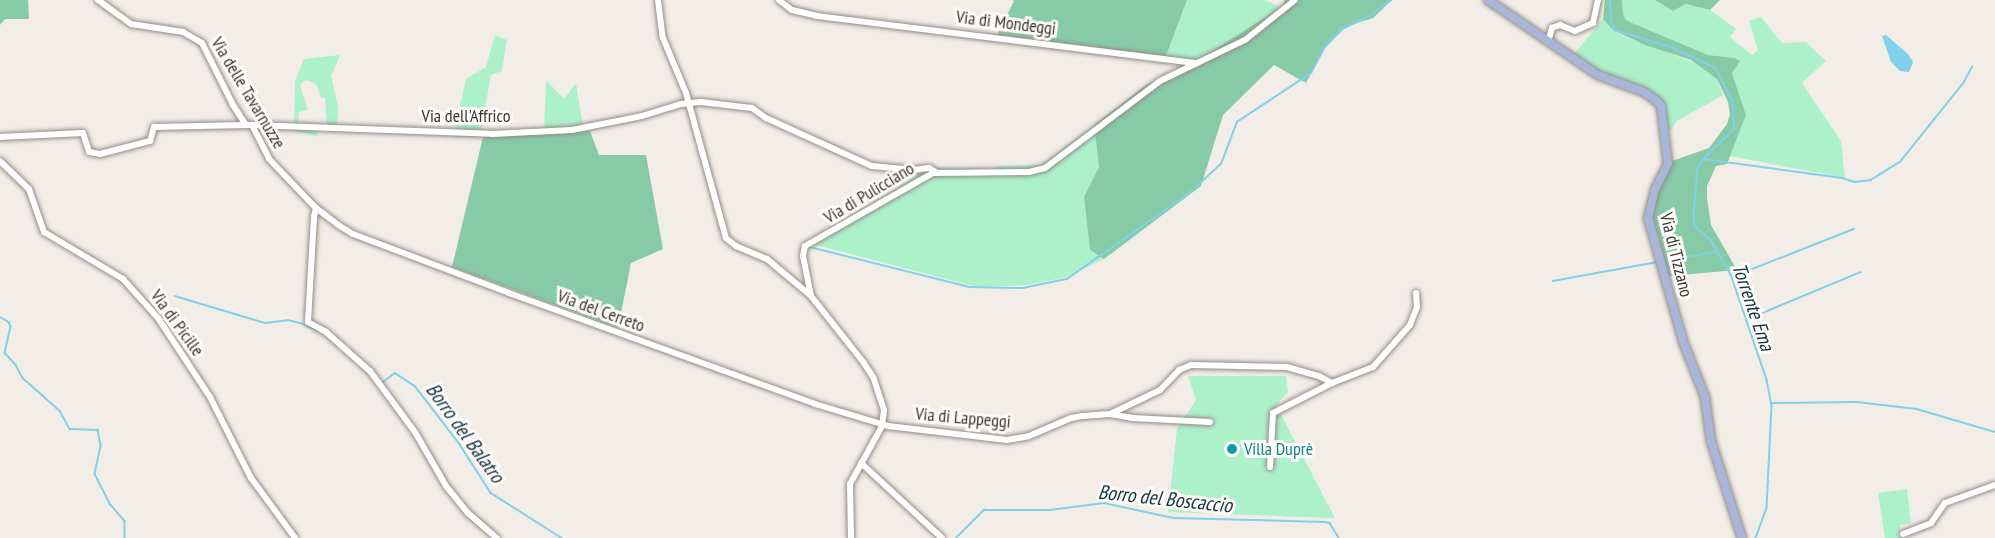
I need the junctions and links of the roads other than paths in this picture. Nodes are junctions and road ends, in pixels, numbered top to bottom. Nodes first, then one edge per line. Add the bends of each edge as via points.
1 (98, 0) edge
2 (658, 0) edge
3 (778, 0) edge
4 (1295, 0) edge
5 (1488, 0) edge
6 (1598, 0) edge
7 (1548, 42) junction
8 (1196, 63) junction
9 (686, 93) junction
10 (688, 102) junction
11 (701, 102) junction
12 (676, 105) junction
13 (691, 111) junction
14 (249, 125) junction
15 (0, 137) edge
16 (0, 161) edge
17 (936, 172) junction
18 (316, 208) junction
19 (1416, 293) dead end
20 (811, 296) junction
21 (1332, 383) junction
22 (1110, 414) junction
23 (1210, 422) dead end
24 (883, 424) junction
25 (861, 463) junction
26 (1270, 467) dead end
27 (1995, 485) edge
28 (1903, 534) dead end
29 (295, 538) edge
30 (497, 538) edge
31 (851, 538) edge
32 (942, 538) edge
33 (1742, 538) edge

1 - 14 street, Via delle Tavarnuzze via 131,24 183,32 202,43 233,105
2 - 9 street via 663,38
3 - 8 street, Via di Mondeggi via 792,10 817,16
4 - 8 street, Via di Pulicciano via 1251,37
5 - 7 main road, Via di Tizzano
6 - 7 street via 1593,23 1575,31 1560,25 1552,28
7 - 33 main road, Via di Tizzano via 1605,79 1652,97 1661,106 1668,164 1655,190 1648,218 1684,344 1705,397 1712,441
8 - 17 street, Via di Pulicciano via 1149,88 1041,170
9 - 10 street
9 - 11 street
10 - 11 street
10 - 12 street, Via dell'Affrico
10 - 13 street
11 - 17 street via 752,108 872,166 928,168
12 - 13 street
12 - 14 street, Via dell'Affrico via 590,128 492,134
13 - 20 street via 726,238 767,259
14 - 15 street, Via dell'Affrico via 154,127 150,141 100,154 89,152 83,133
14 - 18 street, Via delle Tavarnuzze via 269,159
16 - 29 street, Via di Picille via 28,189 47,234 123,279 158,318 210,397 251,478
17 - 20 street, Via di Pulicciano via 805,246 803,256
18 - 24 street, Via del Cerreto via 352,234 815,404
18 - 30 street via 308,322 326,332 370,371 415,432 446,486 468,513
19 - 21 street via 1417,307 1410,325 1373,368
20 - 24 street, Via di Pulicciano via 869,370 883,407
21 - 22 street, Via di Lappeggi via 1287,367 1191,365 1179,370 1160,390
21 - 26 street via 1273,412
22 - 23 street, Via di Lappeggi
22 - 24 street, Via di Lappeggi via 1071,418 1029,436 1007,440
24 - 25 street
25 - 31 street via 849,486
25 - 32 street
27 - 28 street via 1945,503 1931,523

